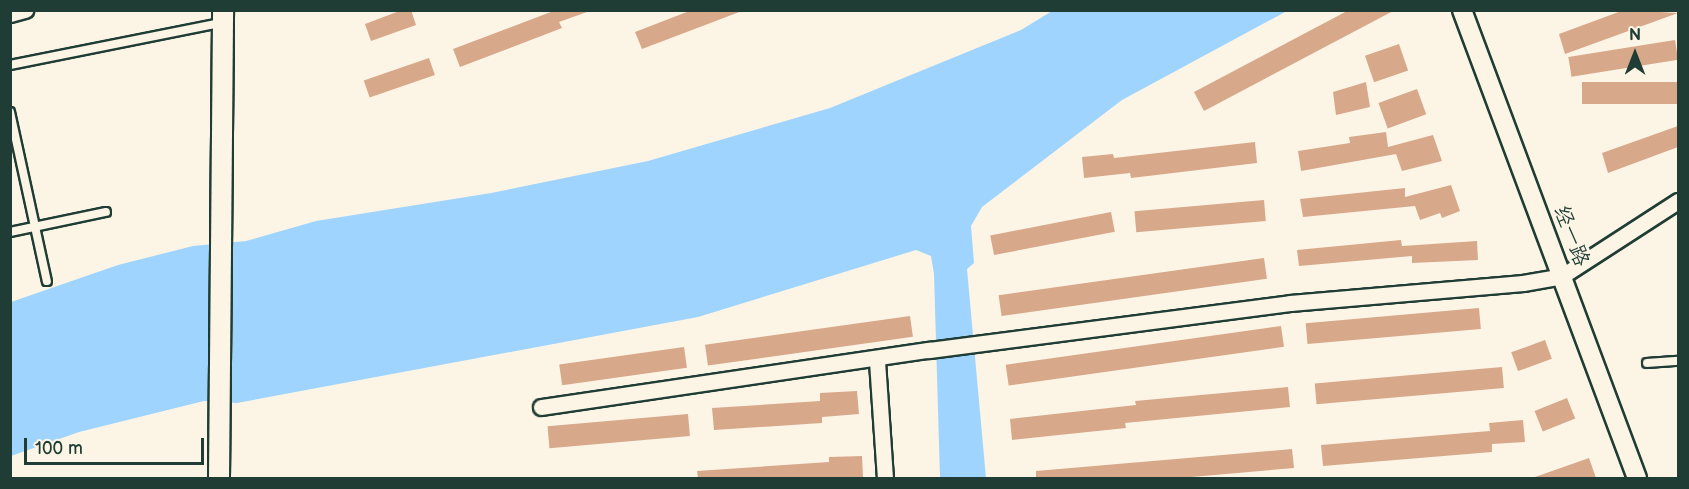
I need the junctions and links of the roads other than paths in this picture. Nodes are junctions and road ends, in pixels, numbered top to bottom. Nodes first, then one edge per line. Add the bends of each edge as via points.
1 (25, 10) edge
2 (1462, 10) edge
3 (10, 14) edge
4 (222, 17) edge
5 (10, 65) edge
6 (10, 112) edge
7 (1678, 201) edge
8 (106, 212) dead end
9 (35, 226) junction
10 (10, 232) edge
11 (1562, 276) junction
12 (47, 281) dead end
13 (877, 361) junction
14 (1678, 361) edge
15 (1647, 363) dead end
16 (541, 407) dead end
17 (219, 478) edge
18 (885, 478) edge
19 (1637, 478) edge

1 - 3 street
2 - 11 street, 经一路
4 - 5 lane
4 - 17 main road
6 - 9 lane
7 - 11 street
8 - 9 lane
9 - 10 lane
9 - 12 lane
11 - 13 street via 1523,283 1290,303 929,350
11 - 19 street, 经一路
13 - 16 street
13 - 18 street
14 - 15 lane

